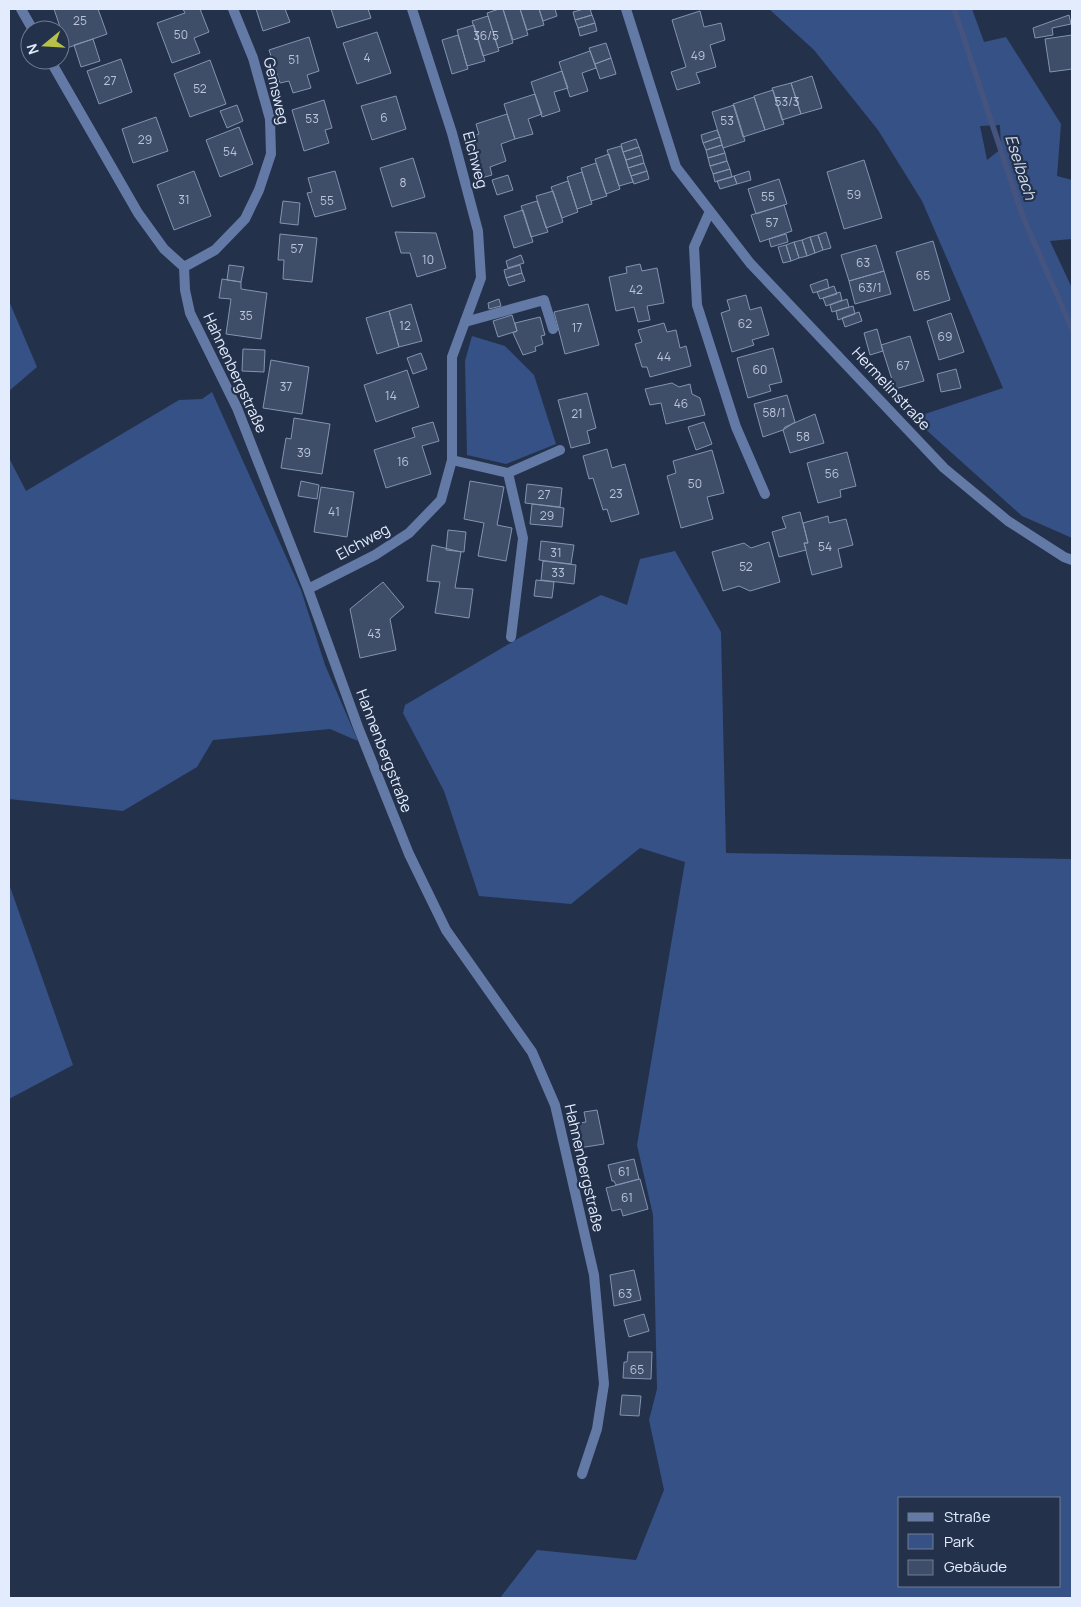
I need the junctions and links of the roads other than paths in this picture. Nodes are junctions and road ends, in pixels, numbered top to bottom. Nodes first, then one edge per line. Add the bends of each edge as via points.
1 (21, 9) edge
2 (233, 9) edge
3 (412, 9) edge
4 (626, 9) edge
5 (27, 20) edge
6 (56, 70) edge
7 (710, 211) junction
8 (184, 267) junction
9 (466, 322) junction
10 (553, 329) dead end
11 (560, 450) dead end
12 (452, 460) junction
13 (508, 473) junction
14 (764, 494) dead end
15 (1072, 560) edge
16 (308, 589) junction
17 (511, 637) dead end
18 (582, 1474) dead end

1 - 5 street
2 - 8 street, Gemsweg via 253,58 270,119 271,154 245,219 216,250
3 - 9 street, Elchweg via 452,133 478,231 482,278
4 - 7 street, Hermelinstraße via 676,167
6 - 8 street via 138,213 164,250
7 - 14 street via 694,247 697,305 736,427
7 - 15 street, Hermelinstraße via 750,263 944,468 1008,521
8 - 16 street, Hahnenbergstraße via 190,313 237,408
9 - 10 street via 544,300
9 - 12 street, Elchweg via 452,356
11 - 13 street
12 - 13 street
12 - 16 street, Elchweg via 440,500 409,533 375,556
13 - 17 street via 523,538
16 - 18 street, Hahnenbergstraße via 358,727 416,870 446,930 532,1052 555,1105 594,1275 604,1384 597,1429

